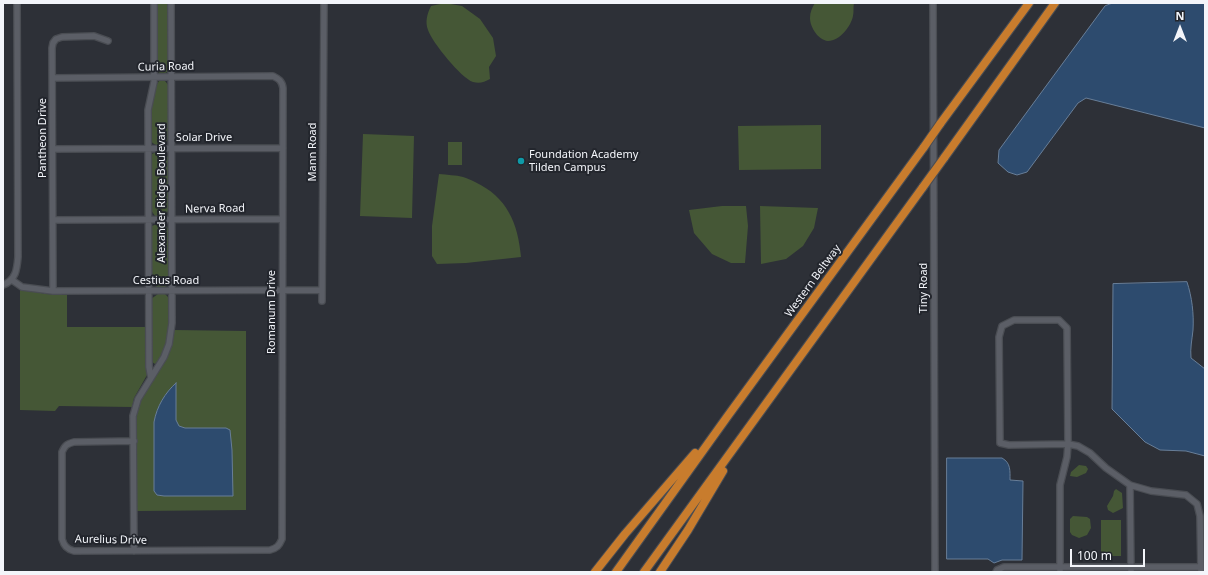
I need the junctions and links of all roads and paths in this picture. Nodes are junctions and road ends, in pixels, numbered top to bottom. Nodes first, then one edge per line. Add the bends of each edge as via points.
1 (17, 3) edge
2 (154, 3) edge
3 (171, 3) edge
4 (324, 3) edge
5 (933, 3) edge
6 (1029, 3) edge
7 (1055, 3) edge
8 (108, 41) dead end
9 (53, 78) junction
10 (155, 78) junction
11 (171, 78) junction
12 (279, 79) joint
13 (148, 148) junction
14 (171, 148) junction
15 (283, 148) junction
16 (53, 149) junction
17 (282, 219) junction
18 (53, 220) junction
19 (148, 220) junction
20 (172, 220) junction
21 (12, 280) junction
22 (3, 285) edge
23 (282, 290) junction
24 (322, 290) junction
25 (53, 291) junction
26 (148, 291) junction
27 (172, 291) junction
28 (322, 301) dead end
29 (151, 378) junction
30 (727, 416) junction
31 (752, 424) junction
32 (134, 442) junction
33 (1068, 444) junction
34 (1130, 485) junction
35 (279, 546) joint
36 (134, 551) junction
37 (1060, 569) edge
38 (1131, 569) edge
39 (1200, 569) edge
40 (595, 572) edge
41 (616, 572) edge
42 (644, 572) edge
43 (660, 572) edge
44 (935, 572) edge
45 (996, 572) edge

1 - 21 street via 18,257
2 - 10 street, Alexander Ridge Boulevard
3 - 11 street, Alexander Ridge Boulevard
4 - 24 street, Mann Road
5 - 44 street, Tiny Road
6 - 30 highway, Western Beltway, bridge
7 - 31 highway, bridge
8 - 9 street, Pantheon Drive via 94,36 56,39 52,48
9 - 10 street, Curia Road
9 - 16 street, Pantheon Drive
10 - 11 street, Curia Road
10 - 13 street, Alexander Ridge Boulevard via 148,110
11 - 12 street, Curia Road via 273,76
11 - 14 street, Alexander Ridge Boulevard
12 - 15 street, Romanum Drive via 283,88
13 - 14 street, Solar Drive
13 - 16 street, Solar Drive
13 - 19 street, Alexander Ridge Boulevard
14 - 15 street, Solar Drive
14 - 20 street, Alexander Ridge Boulevard
15 - 17 street, Romanum Drive
16 - 18 street, Pantheon Drive
17 - 20 street, Nerva Road
17 - 23 street, Romanum Drive
18 - 19 street, Nerva Road
18 - 25 street, Pantheon Drive
19 - 20 street, Nerva Road
19 - 26 street, Alexander Ridge Boulevard
20 - 27 street, Alexander Ridge Boulevard
21 - 22 street
21 - 25 street, Cestius Road via 22,287
23 - 24 street, Cestius Road
23 - 27 street, Cestius Road
23 - 35 street, Romanum Drive via 282,539
24 - 28 street, Mann Road
25 - 26 street, Cestius Road
26 - 27 street, Cestius Road
26 - 29 street, Alexander Ridge Boulevard
27 - 29 street, Alexander Ridge Boulevard via 169,344
29 - 32 street, Alexander Ridge Boulevard via 135,408
30 - 40 highway
30 - 41 highway, Western Beltway
31 - 42 highway
31 - 43 highway
32 - 36 street, Alexander Ridge Boulevard
32 - 36 street, Aurelius Drive via 74,442 65,446 62,452 62,539 64,545 74,552
33 - 33 street via 1000,443 999,337 1002,326 1014,320 1059,320 1067,328
33 - 34 street via 1090,453
33 - 37 street via 1060,485
34 - 38 street
34 - 39 street via 1151,492 1186,495 1197,504 1200,516
35 - 36 street, Aurelius Drive via 270,550
37 - 38 street
37 - 45 street via 1004,566
38 - 39 street

